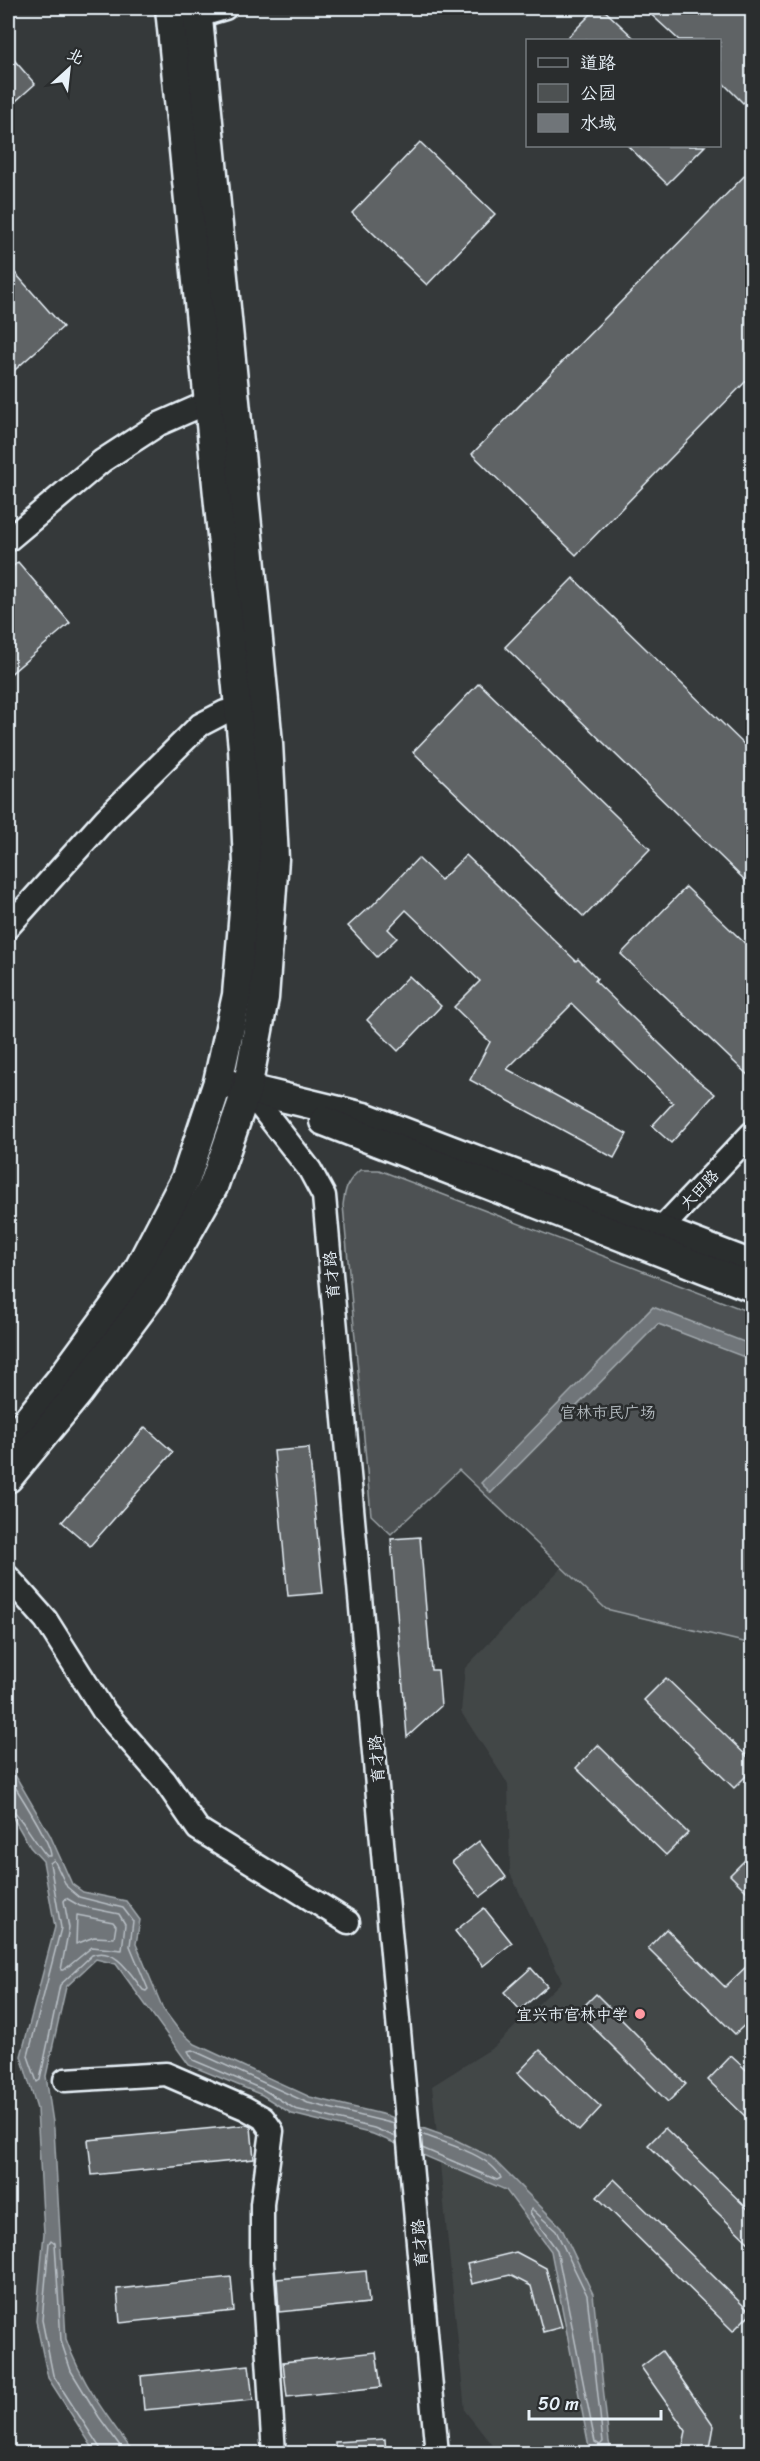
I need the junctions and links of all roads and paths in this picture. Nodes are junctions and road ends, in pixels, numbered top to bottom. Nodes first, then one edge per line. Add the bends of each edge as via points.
1 (170, 8) edge
2 (225, 8) edge
3 (197, 11) edge
4 (209, 402) junction
5 (8, 540) edge
6 (240, 711) junction
7 (8, 927) edge
8 (218, 1082) junction
9 (247, 1089) junction
10 (753, 1133) edge
11 (656, 1239) junction
12 (753, 1265) edge
13 (753, 1287) edge
14 (8, 1444) edge
15 (8, 1478) edge
16 (8, 1576) edge
17 (348, 1922) dead end
18 (65, 2080) dead end
19 (274, 2454) edge
20 (437, 2454) edge

1 - 4 main road
2 - 3 street
3 - 9 main road via 268,743 274,859 264,998
4 - 5 street via 159,424 102,460
4 - 6 main road
6 - 7 street via 225,712 200,724 106,818
6 - 8 main road via 248,864 237,995
8 - 9 main road
8 - 14 main road via 186,1178 132,1282
9 - 11 main road via 364,1117
9 - 15 main road via 213,1187 153,1293
9 - 20 street, 育才路 via 310,1170 324,1196
10 - 11 street, 大田路
11 - 12 main road
11 - 13 main road
16 - 17 street via 46,1620 103,1710 165,1781 198,1829
18 - 19 street via 166,2074 245,2108 263,2118 272,2131 262,2204 262,2239

